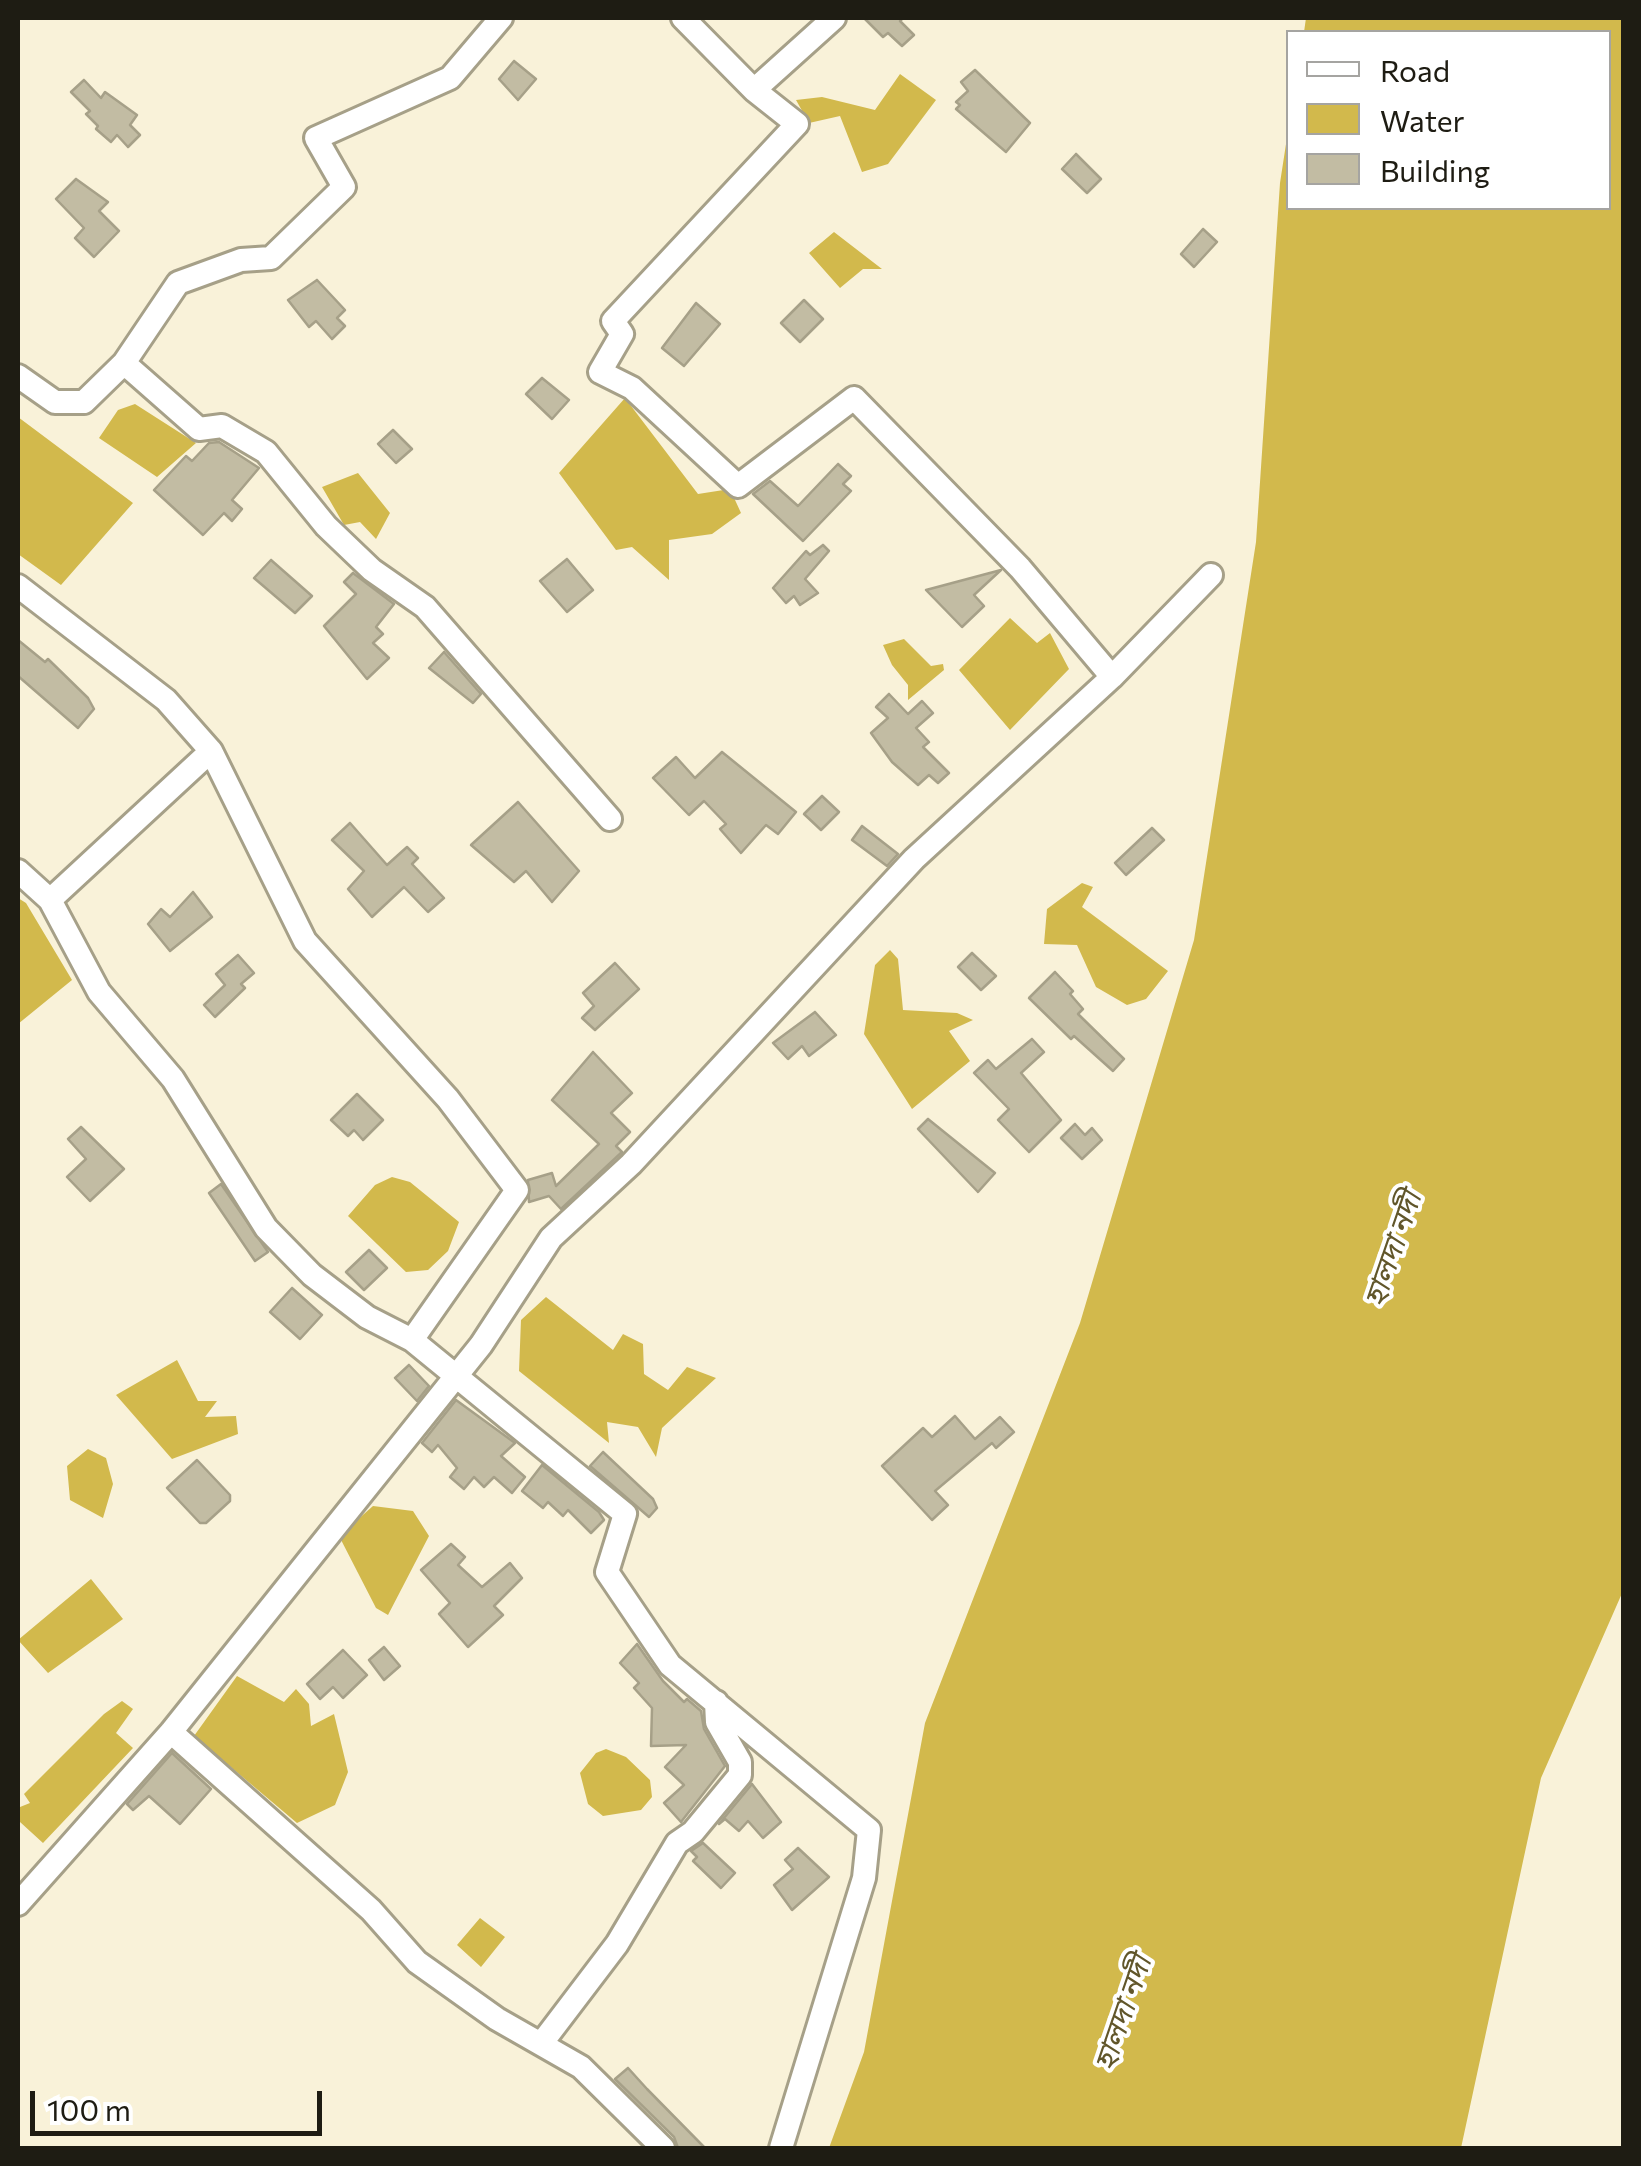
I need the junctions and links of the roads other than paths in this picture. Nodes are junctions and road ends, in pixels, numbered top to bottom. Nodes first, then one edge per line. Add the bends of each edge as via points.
1 (500, 18) edge
2 (684, 18) edge
3 (834, 18) edge
4 (754, 90) junction
5 (124, 363) junction
6 (18, 376) edge
7 (1211, 575) dead end
8 (18, 586) edge
9 (1112, 677) junction
10 (212, 751) junction
11 (610, 819) dead end
12 (18, 871) edge
13 (50, 900) junction
14 (412, 1340) junction
15 (454, 1377) junction
16 (716, 1702) junction
17 (171, 1732) junction
18 (18, 1904) edge
19 (541, 2044) junction
20 (663, 2148) edge
21 (781, 2148) edge

1 - 5 street via 450,78 316,138 344,186 271,258 241,260 178,283
2 - 4 street
3 - 4 street
4 - 9 street via 797,124 613,320 622,334 600,372 632,388 738,486 854,398 1020,568
5 - 6 street via 84,402 55,402
5 - 11 street via 199,429 222,426 266,452 326,526 425,607
7 - 9 street
8 - 10 street via 166,700
9 - 15 street via 914,858 631,1164 552,1238
10 - 13 street
10 - 14 street via 305,941 448,1099 518,1190
12 - 13 street
13 - 14 street via 99,992 173,1079 266,1228 312,1275 367,1317
14 - 15 street
15 - 16 street via 626,1514 607,1572 670,1665
15 - 17 street
16 - 19 street via 717,1722 740,1774 677,1843 617,1944
16 - 21 street via 869,1830 864,1878
17 - 18 street
17 - 19 street via 371,1910 417,1962
19 - 20 street via 581,2067

